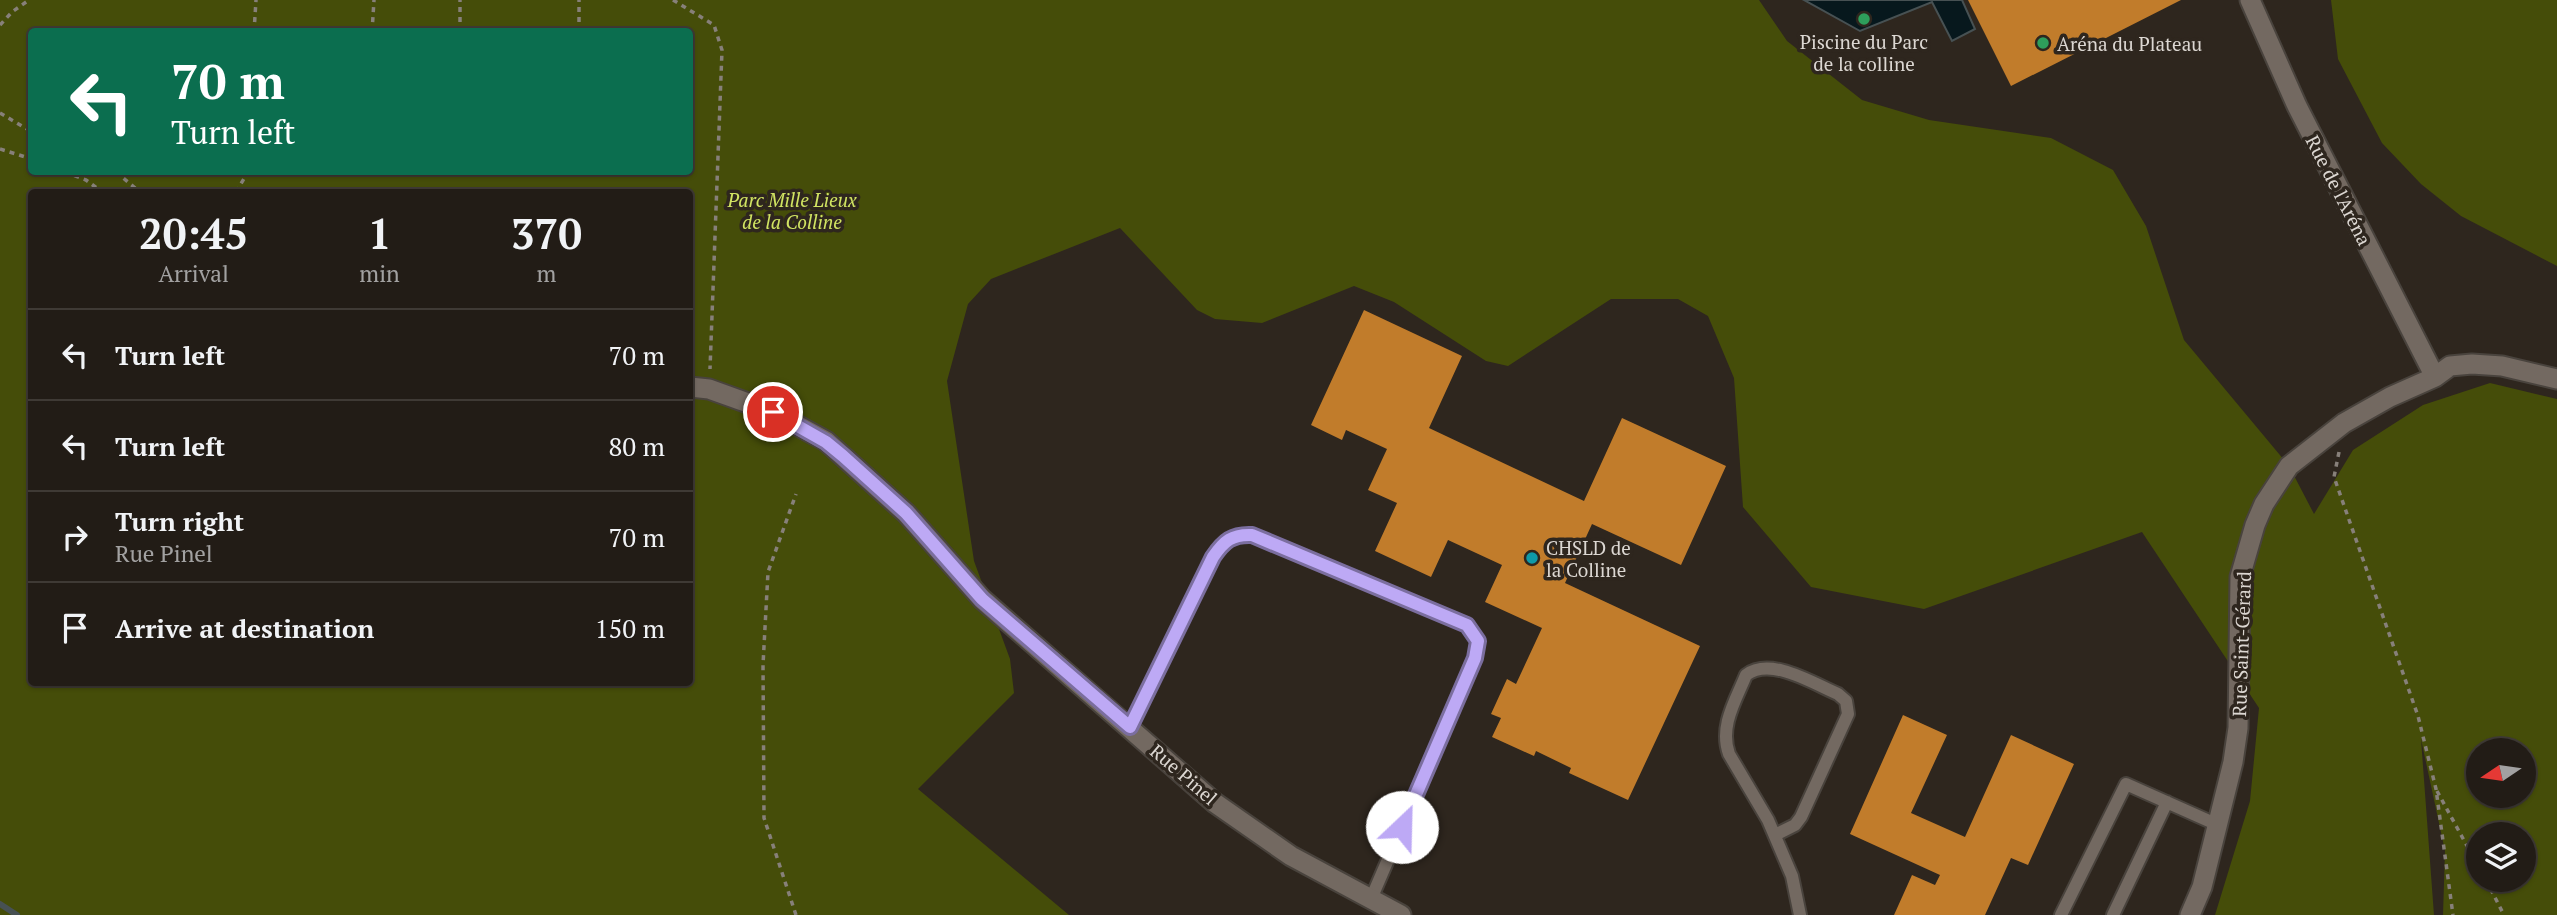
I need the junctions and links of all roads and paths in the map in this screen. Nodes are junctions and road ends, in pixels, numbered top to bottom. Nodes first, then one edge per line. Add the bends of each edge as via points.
1 (29, 0) edge
2 (257, 0) edge
3 (374, 0) edge
4 (460, 0) edge
5 (579, 0) edge
6 (673, 0) edge
7 (2250, 0) edge
8 (0, 25) edge
9 (254, 28) edge
10 (372, 28) edge
11 (460, 28) edge
12 (579, 28) edge
13 (0, 113) edge
14 (28, 130) edge
15 (0, 149) edge
16 (28, 158) edge
17 (73, 175) edge
18 (120, 175) edge
19 (98, 189) edge
20 (136, 189) edge
21 (2435, 377) junction
22 (2557, 379) edge
23 (699, 388) edge
24 (2344, 423) junction
25 (796, 494) dead end
26 (1130, 727) junction
27 (2436, 789) junction
28 (2167, 802) junction
29 (2218, 825) junction
30 (1775, 835) junction
31 (2466, 844) edge
32 (2492, 892) edge
33 (1371, 899) junction
34 (796, 915) edge
35 (1401, 915) edge
36 (1800, 915) edge
37 (2061, 915) edge
38 (2113, 915) edge
39 (2190, 915) edge
40 (2453, 915) edge
41 (2504, 915) edge

1 - 8 path
2 - 9 path
3 - 10 path
4 - 11 path
5 - 12 path
6 - 23 path via 714,25 722,50
7 - 21 street, Rue de l'Aréna via 2297,106
13 - 14 path
15 - 16 path
17 - 19 path
18 - 20 path
21 - 22 street, Rue Saint-Gérard via 2449,366 2472,364
21 - 24 street, Rue Saint-Gérard
23 - 26 street, Rue Pinel via 773,412 826,442 893,500 982,599
24 - 27 path via 2334,477 2418,716
24 - 29 street, Rue Saint-Gérard via 2289,466 2264,504 2244,558 2238,610 2238,728
25 - 34 path via 768,572 764,818
26 - 33 street, Rue Pinel via 1235,818 1291,856
26 - 33 lane via 1213,557 1224,541 1237,534 1252,535 1467,625 1478,641 1475,658
27 - 31 path
27 - 40 path
28 - 29 lane
28 - 37 lane via 2126,784
28 - 38 lane
29 - 39 street, Rue Saint-Gérard
30 - 30 lane via 1724,742 1725,726 1746,675 1762,668 1776,668 1838,694 1846,701 1849,714 1801,817
30 - 36 lane
32 - 41 path
33 - 35 street, Rue Pinel

